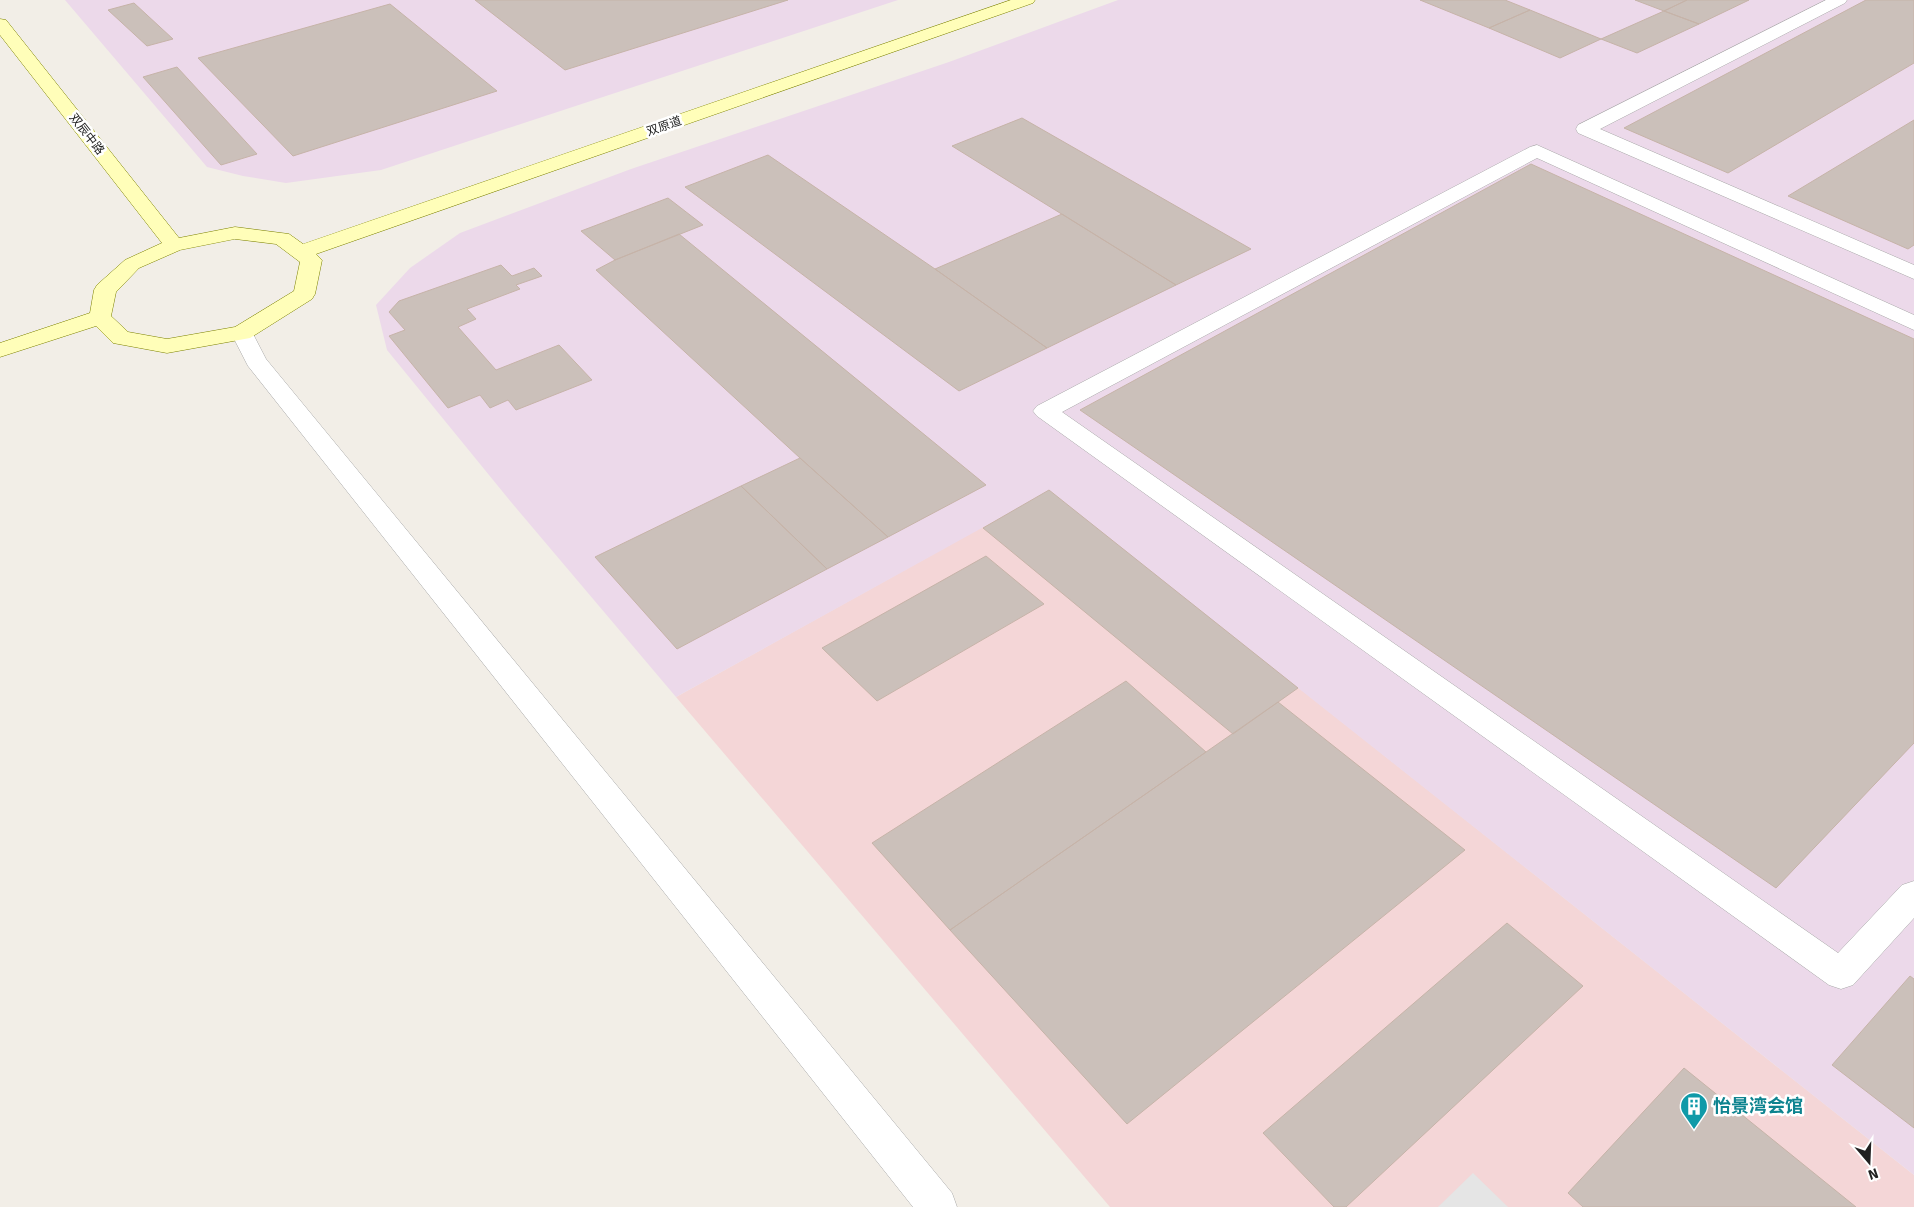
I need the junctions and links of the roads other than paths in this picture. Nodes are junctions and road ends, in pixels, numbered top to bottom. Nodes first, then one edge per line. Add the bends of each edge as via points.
1 (1027, 0) edge
2 (1839, 0) edge
3 (0, 24) edge
4 (174, 244) junction
5 (301, 252) junction
6 (1914, 273) edge
7 (100, 317) junction
8 (1914, 324) edge
9 (242, 333) junction
10 (0, 350) edge
11 (1914, 895) edge
12 (938, 1207) edge

1 - 5 main road, 双原道
2 - 6 street via 1585,129
3 - 4 main road, 双辰中路
4 - 5 main road via 236,233 282,238
4 - 7 main road via 132,264 105,290
5 - 9 main road via 311,260 304,294
7 - 9 main road via 121,338 167,346
7 - 10 main road
8 - 11 street via 1537,152 1045,411 1840,974
9 - 12 street via 256,361

